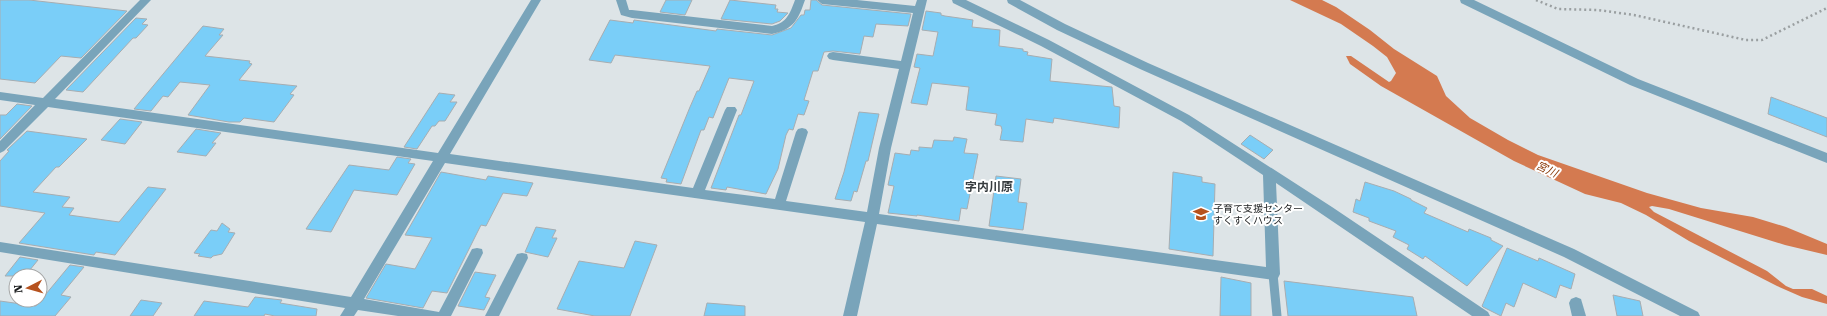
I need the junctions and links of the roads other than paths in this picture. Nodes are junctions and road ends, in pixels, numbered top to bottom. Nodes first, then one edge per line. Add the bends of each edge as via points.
1 (146, 0) edge
2 (536, 0) edge
3 (621, 0) edge
4 (800, 0) edge
5 (822, 0) edge
6 (957, 0) edge
7 (1012, 0) edge
8 (1465, 0) edge
9 (921, 5) edge
10 (833, 56) dead end
11 (905, 66) junction
12 (0, 96) edge
13 (46, 101) junction
14 (731, 110) dead end
15 (802, 132) dead end
16 (0, 148) edge
17 (443, 158) junction
18 (1827, 158) edge
19 (1269, 173) junction
20 (697, 194) junction
21 (779, 205) junction
22 (872, 218) junction
23 (0, 247) edge
24 (477, 253) dead end
25 (522, 258) dead end
26 (1273, 274) junction
27 (356, 303) junction
28 (348, 316) edge
29 (435, 316) edge
30 (444, 316) edge
31 (492, 316) edge
32 (850, 316) edge
33 (1277, 316) edge
34 (1483, 316) edge
35 (1693, 316) edge

1 - 13 street
2 - 17 street
3 - 4 street via 625,12 632,14 772,30 790,23
5 - 9 street
6 - 19 street via 1185,118
7 - 35 street via 1061,28 1568,253
8 - 18 street via 1634,82
9 - 11 street
10 - 11 street
11 - 22 street
12 - 13 street
13 - 16 street
13 - 17 street
14 - 20 street
15 - 21 street
17 - 20 street
17 - 27 street
19 - 26 street
19 - 34 street via 1427,276
20 - 21 street
21 - 22 street
22 - 26 street
22 - 32 street
23 - 27 street
24 - 30 street
25 - 31 street
26 - 33 lane
27 - 28 street
27 - 29 street

